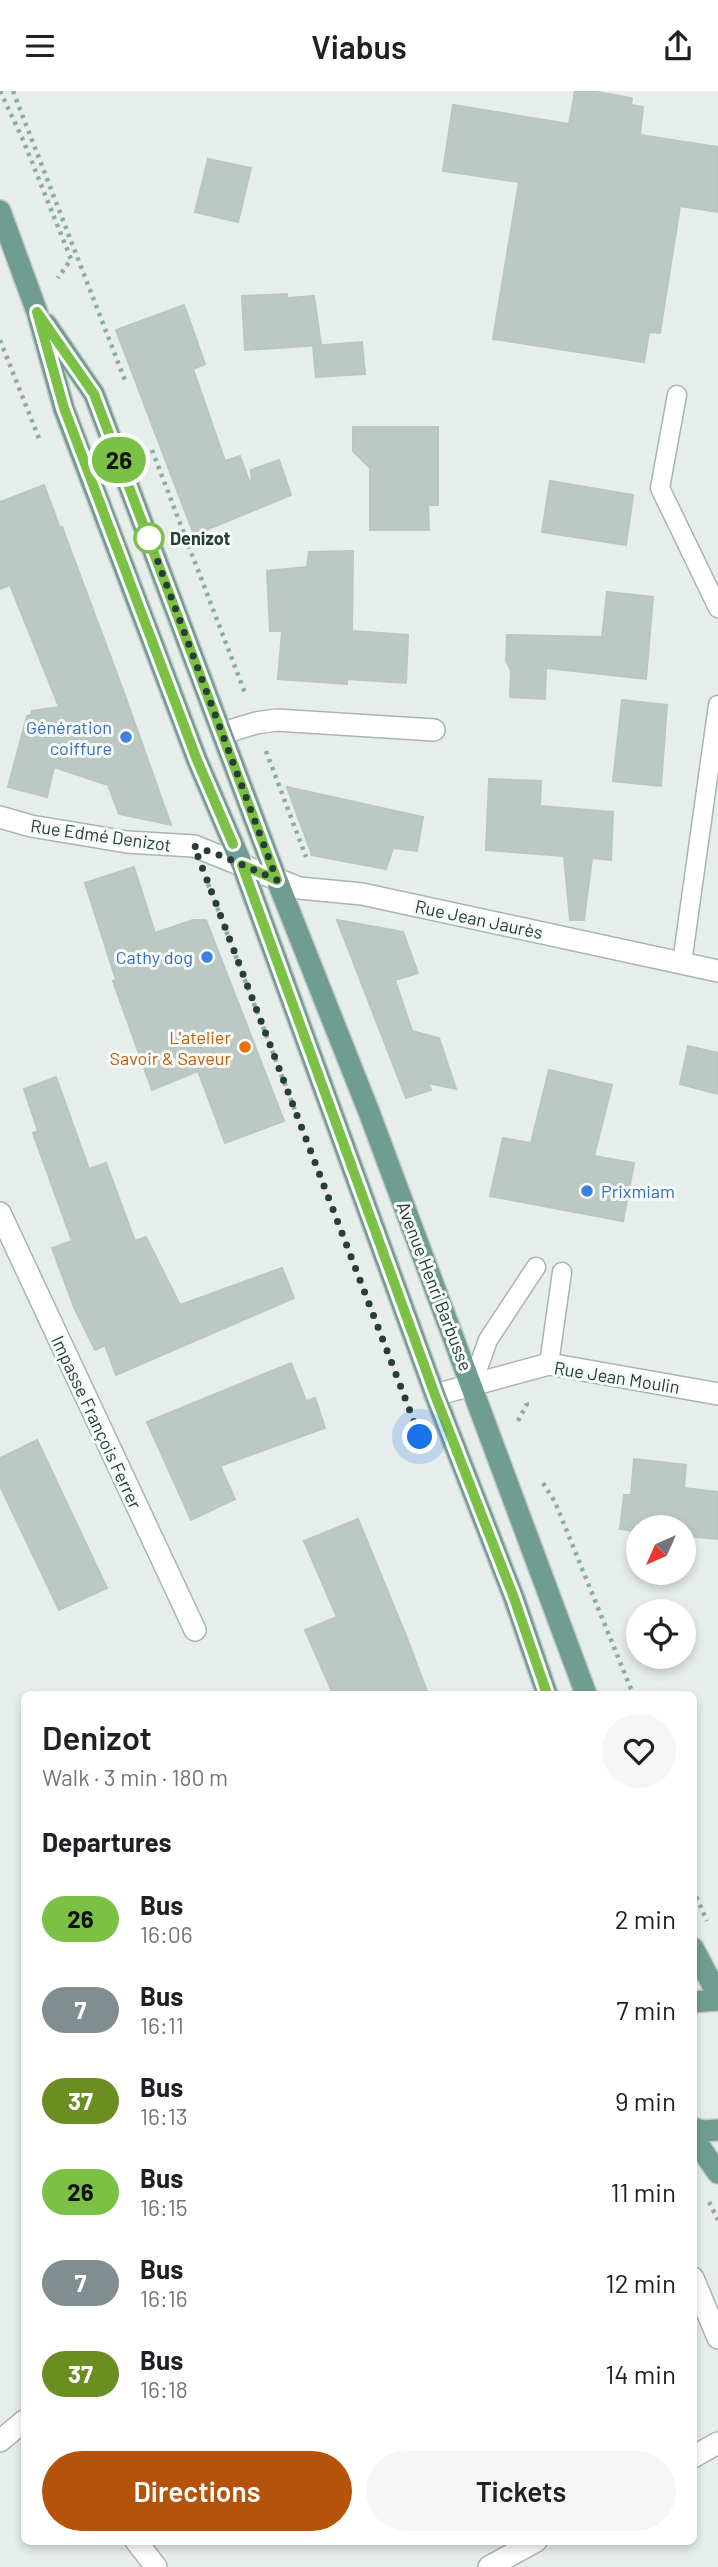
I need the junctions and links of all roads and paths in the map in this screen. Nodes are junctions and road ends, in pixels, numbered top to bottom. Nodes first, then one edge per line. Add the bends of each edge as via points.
1 (0, 91) edge
2 (13, 91) edge
3 (0, 211) edge
4 (79, 259) dead end
5 (37, 312) junction
6 (0, 340) edge
7 (677, 395) dead end
8 (40, 442) dead end
9 (718, 608) edge
10 (718, 705) edge
11 (433, 730) dead end
12 (223, 733) junction
13 (0, 817) edge
14 (194, 846) junction
15 (242, 865) junction
16 (277, 880) junction
17 (682, 963) junction
18 (718, 971) edge
19 (299, 1120) dead end
20 (0, 1213) edge
21 (536, 1268) dead end
22 (562, 1272) dead end
23 (549, 1364) junction
24 (472, 1385) junction
25 (718, 1394) edge
26 (435, 1395) junction
27 (195, 1630) dead end
28 (546, 1691) edge
29 (585, 1691) edge
30 (697, 1898) edge
31 (708, 1923) dead end
32 (697, 1956) edge
33 (718, 1998) edge
34 (697, 2002) edge
35 (697, 2129) edge
36 (718, 2130) edge
37 (697, 2143) edge
38 (718, 2173) edge
39 (710, 2205) dead end
40 (718, 2220) edge
41 (697, 2288) edge
42 (718, 2338) edge
43 (21, 2424) edge
44 (0, 2441) edge
45 (718, 2443) edge
46 (697, 2455) edge
47 (139, 2545) edge
48 (529, 2545) edge
49 (156, 2567) edge
50 (489, 2567) edge

1 - 5 path via 71,259
2 - 4 path
3 - 5 main road
5 - 12 main road, Avenue Henri Barbusse via 94,394
5 - 15 main road, Avenue Henri Barbusse via 64,408 197,760
6 - 8 path
7 - 9 lane via 660,488
10 - 17 lane
11 - 12 street via 276,720
12 - 16 main road, Avenue Henri Barbusse
13 - 14 street, Rue Edmé Denizot via 127,842
14 - 15 street, Rue Edmé Denizot
14 - 19 path
15 - 16 street, Rue Jean Jaurès
15 - 26 main road, Avenue Henri Barbusse
16 - 17 street, Rue Jean Jaurès
16 - 24 main road, Avenue Henri Barbusse
17 - 18 street, Rue Jean Jaurès
20 - 27 street, Impasse François Ferrer
21 - 24 lane via 488,1340
22 - 23 lane
23 - 24 street, Rue Jean Moulin
23 - 25 street, Rue Jean Moulin
24 - 26 street, Rue Jean Moulin
24 - 29 main road, Avenue Henri Barbusse
26 - 28 main road, Avenue Henri Barbusse
30 - 31 path
32 - 33 main road
33 - 34 main road
35 - 36 main road
37 - 38 main road
39 - 40 path
41 - 42 street
43 - 44 street
45 - 46 street
47 - 49 street
48 - 50 street

